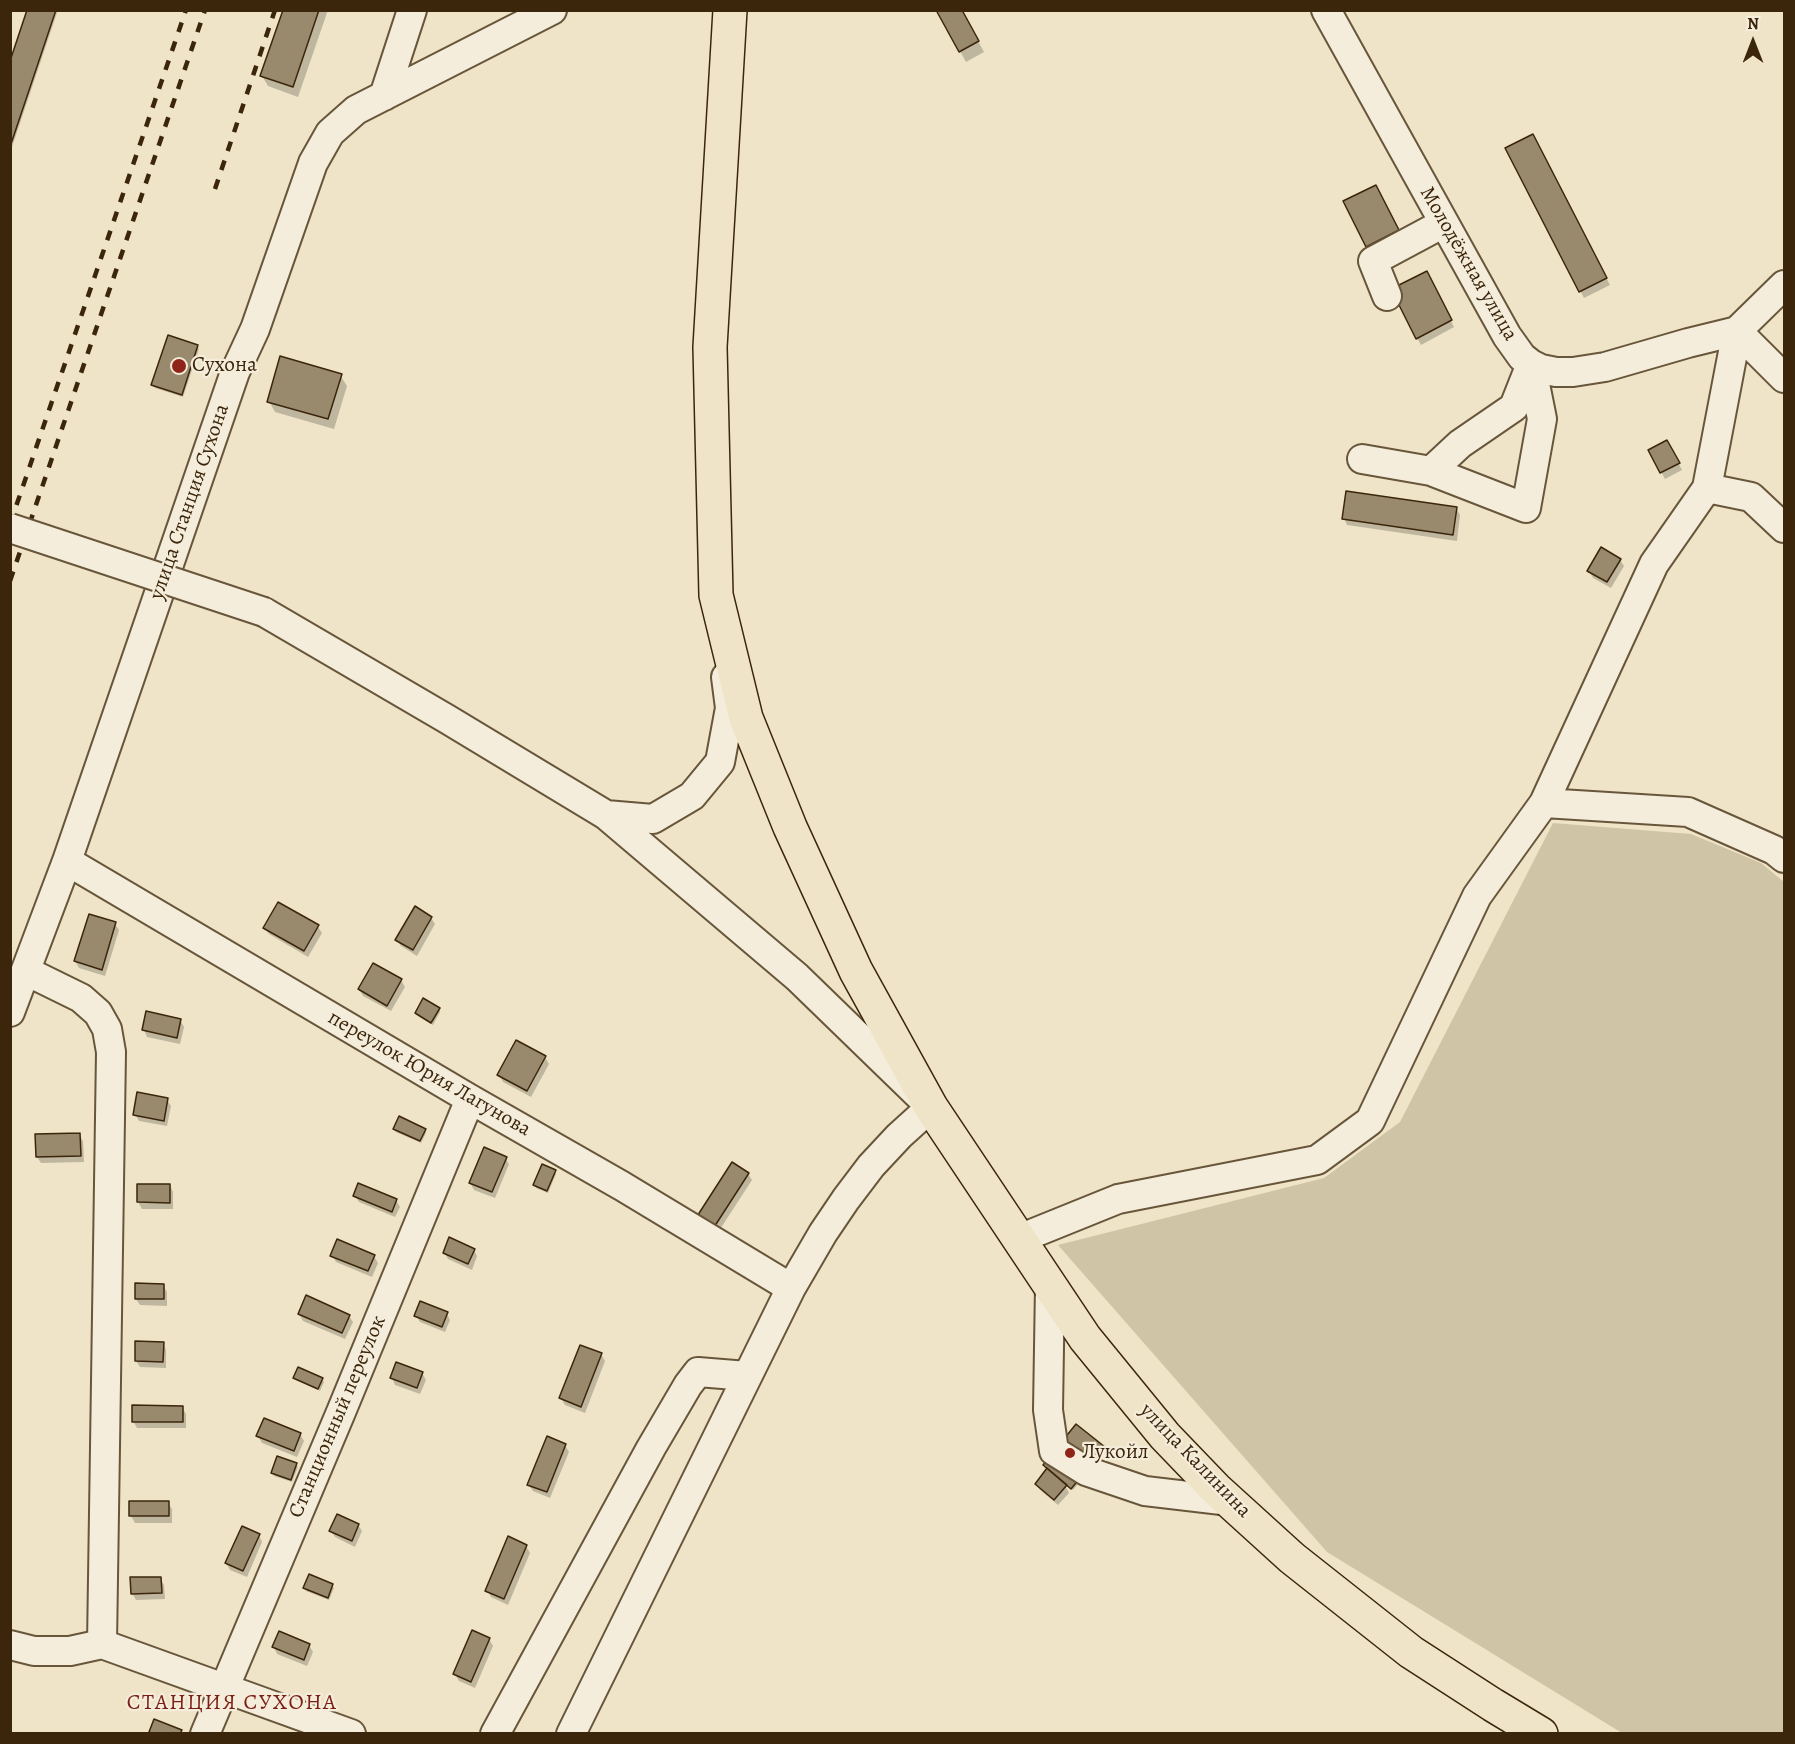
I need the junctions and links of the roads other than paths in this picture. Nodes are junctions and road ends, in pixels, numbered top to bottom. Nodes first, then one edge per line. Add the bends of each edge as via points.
1 (412, 10) edge
2 (552, 10) edge
3 (730, 10) edge
4 (1326, 10) edge
5 (384, 96) junction
6 (1444, 223) junction
7 (1785, 285) edge
8 (1387, 296) dead end
9 (1737, 331) junction
10 (1531, 364) junction
11 (1785, 378) edge
12 (1362, 459) dead end
13 (1431, 471) junction
14 (1707, 488) junction
15 (10, 528) edge
16 (1785, 528) edge
17 (716, 595) junction
18 (1544, 803) junction
19 (606, 815) junction
20 (1785, 858) edge
21 (67, 861) junction
22 (26, 971) junction
23 (10, 1012) edge
24 (470, 1099) junction
25 (931, 1107) junction
26 (1019, 1239) junction
27 (1050, 1285) junction
28 (791, 1288) junction
29 (747, 1376) junction
30 (1230, 1502) junction
31 (102, 1644) junction
32 (10, 1645) edge
33 (224, 1687) junction
34 (205, 1734) edge
35 (351, 1734) edge
36 (495, 1734) edge
37 (571, 1734) edge
38 (1541, 1734) edge

1 - 5 street
2 - 5 street, улица Станция Сухона
3 - 17 main road, улица Калинина via 710,347
4 - 6 street, Молодёжная улица
5 - 21 street, улица Станция Сухона via 356,110 330,133 313,163 255,329 235,372
6 - 8 street via 1372,261
6 - 10 street, Молодёжная улица via 1507,336
7 - 9 street
9 - 10 street, Молодёжная улица via 1605,367 1556,372
9 - 11 street
9 - 14 street
10 - 13 street via 1514,407 1460,444
10 - 13 street via 1542,419 1526,507
12 - 13 street
14 - 16 street via 1751,497
14 - 18 street via 1654,564
15 - 19 street, bridge via 264,612
17 - 19 street via 730,708 720,762 692,796 653,819
17 - 25 main road, улица Калинина via 746,718 790,827 856,971
18 - 20 street via 1688,812 1774,849
18 - 26 street via 1477,896 1370,1120 1317,1160 1118,1199
19 - 25 street via 797,977
21 - 22 street, улица Станция Сухона
21 - 24 street, переулок Юрия Лагунова
22 - 23 street, улица Станция Сухона
22 - 31 street via 81,998 98,1013 107,1029 111,1052
24 - 28 street, переулок Юрия Лагунова
24 - 33 street, Станционный переулок
25 - 26 main road, улица Калинина
25 - 28 street via 865,1174 823,1233
26 - 27 main road, улица Калинина
27 - 30 main road, улица Калинина via 1085,1338 1165,1436
27 - 30 street via 1048,1410 1054,1451 1086,1471 1145,1491
28 - 29 street
29 - 36 street via 698,1372 688,1385
29 - 37 street
30 - 38 main road, улица Калинина via 1292,1558 1411,1652
31 - 32 street via 70,1651 34,1651
31 - 33 street
33 - 34 street, Станционный переулок
33 - 35 street

